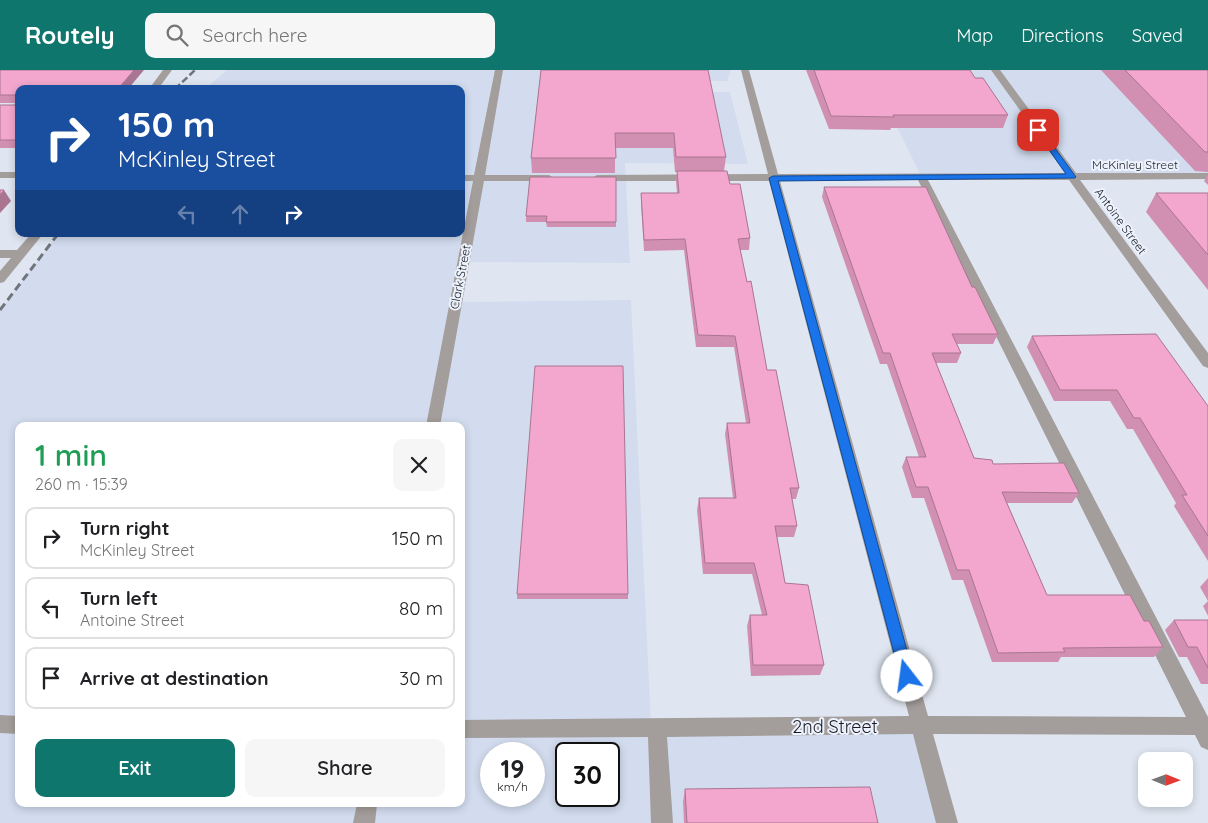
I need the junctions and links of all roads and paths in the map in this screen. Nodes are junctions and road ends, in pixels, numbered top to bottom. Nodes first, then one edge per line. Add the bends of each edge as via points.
1 (168, 70) edge
2 (499, 70) edge
3 (745, 70) edge
4 (995, 70) edge
5 (157, 85) edge
6 (0, 175) edge
7 (15, 175) edge
8 (1208, 176) edge
9 (1072, 177) junction
10 (465, 178) edge
11 (478, 178) junction
12 (560, 178) edge
13 (588, 178) edge
14 (773, 178) junction
15 (922, 178) junction
16 (34, 237) edge
17 (0, 254) edge
18 (20, 254) junction
19 (0, 279) edge
20 (1208, 363) edge
21 (434, 422) edge
22 (0, 724) edge
23 (15, 724) edge
24 (920, 725) junction
25 (658, 727) junction
26 (465, 729) edge
27 (1206, 731) edge
28 (367, 807) edge
29 (364, 823) edge
30 (662, 823) edge
31 (947, 823) edge

1 - 5 street
2 - 11 street, Clark Street
3 - 14 street
4 - 9 street, Antoine Street
6 - 7 street
8 - 9 street, McKinley Street
9 - 15 street, McKinley Street
9 - 20 street, Antoine Street
10 - 11 street
11 - 12 street
11 - 21 street, Clark Street
13 - 14 street, McKinley Street
14 - 15 street, McKinley Street
14 - 24 street
15 - 27 street
16 - 18 street
17 - 18 street
18 - 19 street
22 - 23 street
24 - 25 street, 2nd Street
24 - 27 street, 2nd Street
24 - 31 street
25 - 26 street, 2nd Street
25 - 30 street
28 - 29 street

